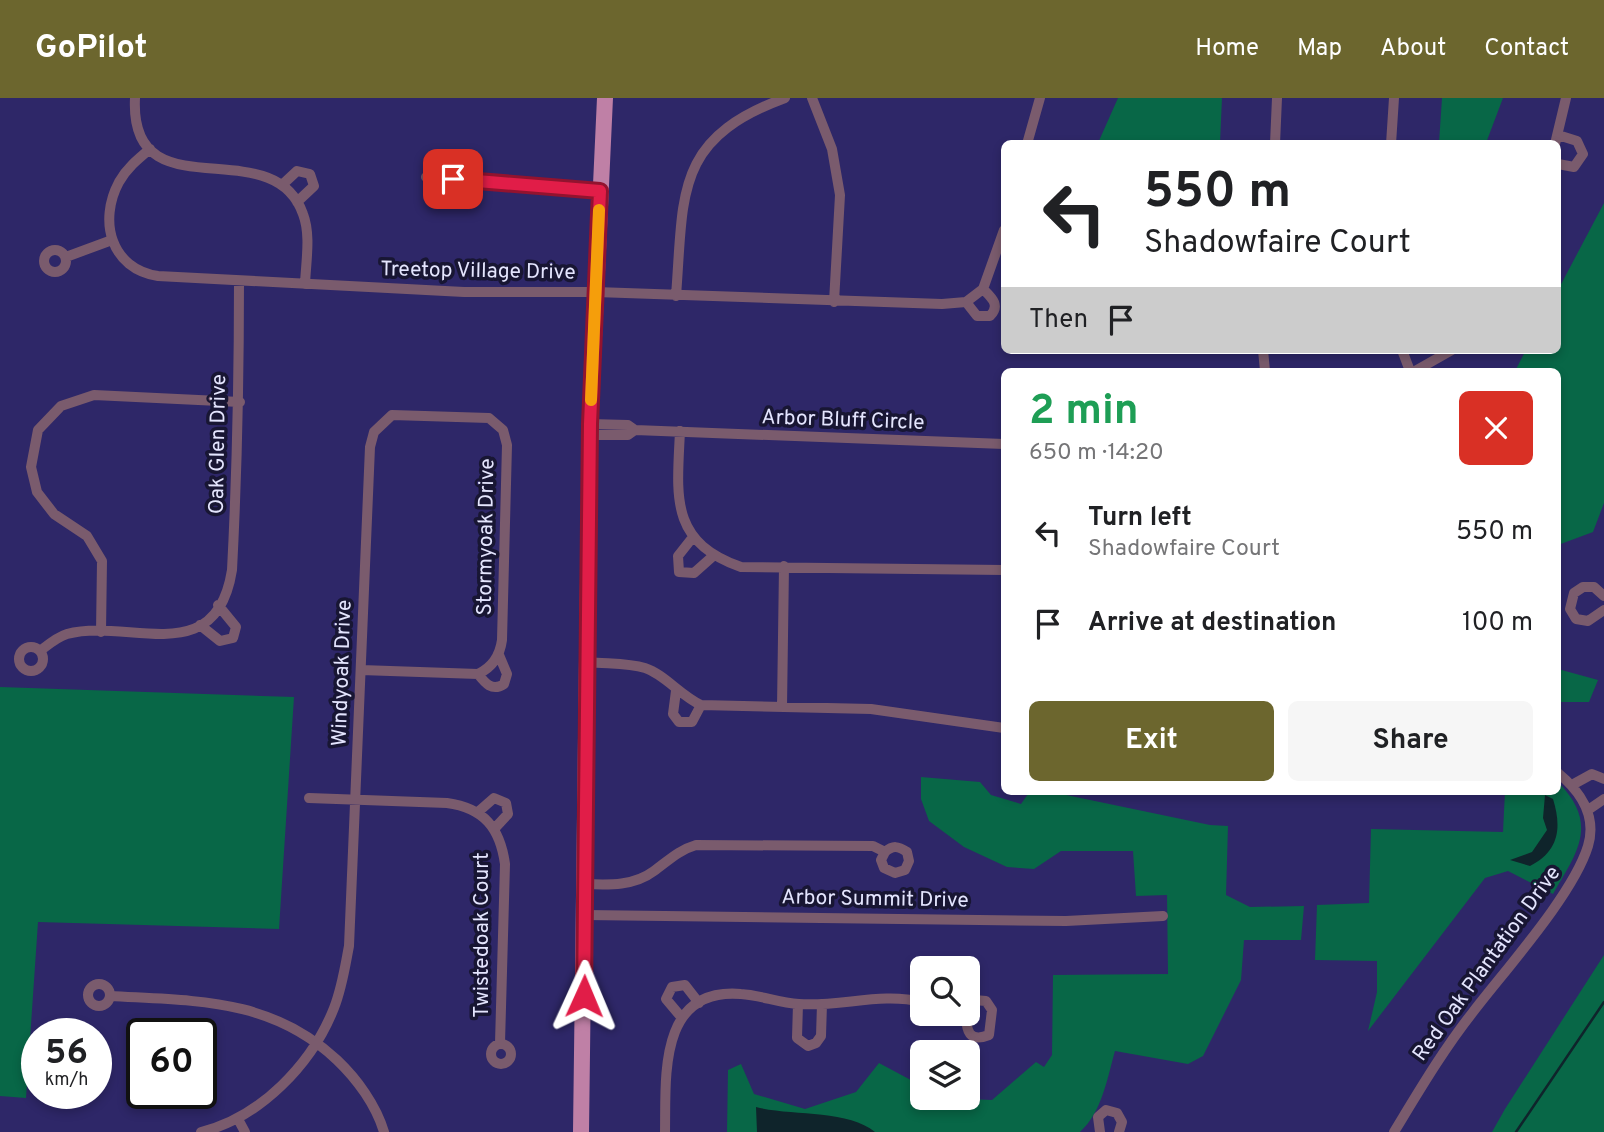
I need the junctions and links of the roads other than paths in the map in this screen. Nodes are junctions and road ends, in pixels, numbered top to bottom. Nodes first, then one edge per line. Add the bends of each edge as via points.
1 (135, 98) edge
2 (605, 98) edge
3 (785, 98) edge
4 (811, 98) edge
5 (1040, 98) edge
6 (1277, 98) edge
7 (1394, 98) edge
8 (1566, 98) edge
9 (1556, 139) edge
10 (1028, 140) edge
11 (1275, 140) edge
12 (1391, 140) edge
13 (150, 149) junction
14 (1561, 165) edge
15 (426, 177) dead end
16 (282, 185) junction
17 (600, 191) junction
18 (297, 202) junction
19 (1001, 238) edge
20 (112, 240) junction
21 (66, 257) dead end
22 (239, 281) junction
23 (305, 284) junction
24 (983, 289) junction
25 (596, 292) junction
26 (676, 296) junction
27 (834, 302) junction
28 (966, 302) junction
29 (1444, 354) edge
30 (1418, 368) edge
31 (240, 402) junction
32 (497, 423) joint
33 (590, 430) junction
34 (680, 432) junction
35 (1001, 444) edge
36 (693, 537) junction
37 (712, 556) junction
38 (784, 566) junction
39 (1001, 570) edge
40 (1604, 596) edge
41 (218, 605) junction
42 (1604, 610) edge
43 (200, 625) junction
44 (101, 632) junction
45 (40, 651) dead end
46 (499, 655) junction
47 (589, 662) junction
48 (361, 670) junction
49 (478, 674) junction
50 (676, 691) junction
51 (701, 705) junction
52 (782, 707) junction
53 (1001, 728) edge
54 (1561, 775) edge
55 (1604, 779) edge
56 (1573, 785) junction
57 (309, 799) dead end
58 (1604, 799) edge
59 (355, 800) junction
60 (1588, 810) junction
61 (478, 812) junction
62 (495, 828) junction
63 (885, 852) dead end
64 (586, 884) junction
65 (585, 915) junction
66 (1164, 916) dead end
67 (110, 996) dead end
68 (980, 1000) edge
69 (910, 1001) edge
70 (699, 1003) junction
71 (798, 1004) junction
72 (822, 1004) junction
73 (682, 1018) junction
74 (966, 1026) edge
75 (316, 1041) junction
76 (500, 1043) dead end
77 (238, 1119) junction
78 (201, 1132) edge
79 (245, 1132) edge
80 (384, 1132) edge
81 (582, 1132) edge
82 (665, 1132) edge
83 (1100, 1132) edge
84 (1119, 1132) edge
85 (1394, 1132) edge

1 - 13 street via 138,130
2 - 17 main road
3 - 26 street via 720,131 692,170 684,199
4 - 27 street via 832,149 839,195
5 - 10 street
6 - 11 street
7 - 12 street
8 - 9 street
9 - 14 street via 1577,141 1583,154 1574,167
13 - 16 street via 160,158 190,168 257,172
13 - 20 street via 129,168 116,190 108,218
15 - 17 street
16 - 18 street
16 - 18 street via 297,171 310,174 314,186
17 - 25 main road
18 - 23 street via 307,231
19 - 24 street
20 - 21 street
20 - 22 street, Treetop Village Drive via 127,264 145,274
22 - 23 street, Treetop Village Drive
22 - 31 street, Oak Glen Drive
23 - 25 street, Treetop Village Drive via 501,293
24 - 28 street
24 - 28 street, Treetop Village Drive via 995,302 990,316 977,316
25 - 26 street, Treetop Village Drive
25 - 33 main road
26 - 27 street, Treetop Village Drive
27 - 28 street, Treetop Village Drive
29 - 30 street
31 - 41 street, Oak Glen Drive via 232,570 227,593
31 - 44 street via 94,395 61,406 38,430 31,467 37,492 54,514 87,536 102,561
32 - 46 street, Stormyoak Drive via 507,445
32 - 48 street, Windyoak Drive via 482,417 403,413 384,419 374,432
33 - 34 street, Arbor Bluff Circle via 628,425 635,430
33 - 47 main road
34 - 35 street, Arbor Bluff Circle
34 - 36 street via 679,503
36 - 37 street
36 - 37 street via 678,556 679,572 694,573
37 - 38 street via 741,567
38 - 39 street
38 - 52 street
40 - 42 street via 1594,587 1583,587 1574,593 1570,609 1576,619 1588,621
41 - 43 street, Oak Glen Drive
41 - 43 street via 236,627 233,638 220,641
43 - 44 street via 176,634
44 - 45 street via 68,634
46 - 49 street
46 - 49 street, Stormyoak Drive via 507,674 504,684 493,687
47 - 50 street via 646,668
47 - 64 main road
48 - 49 street, Stormyoak Drive
48 - 59 street, Windyoak Drive
50 - 51 street
50 - 51 street via 673,714 678,722 692,722
51 - 52 street
52 - 53 street via 871,709
54 - 56 street
55 - 56 street via 1592,774
56 - 60 street
57 - 59 street, Twistedoak Court
58 - 60 street
59 - 61 street, Twistedoak Court via 447,803
59 - 75 street, Windyoak Drive via 349,946 338,997
60 - 85 street, Red Oak Plantation Drive via 1588,846 1571,878 1444,1050
61 - 62 street, Twistedoak Court
61 - 62 street, Twistedoak Court via 494,798 506,803 508,814
62 - 76 street, Twistedoak Court via 505,864
63 - 64 street via 873,846 696,845 632,883
64 - 65 main road
65 - 66 street, Arbor Summit Drive via 1066,921
65 - 81 main road
67 - 75 street via 241,1007
68 - 74 street via 992,1010 989,1035 970,1037
69 - 72 street
70 - 71 street via 720,994 742,994
70 - 73 street
70 - 73 street via 685,985 671,987 666,999
71 - 72 street
71 - 72 street via 797,1038 808,1046 821,1036
73 - 82 street via 671,1037 667,1061
75 - 77 street, Windyoak Drive via 276,1089
75 - 80 street via 348,1071 368,1098
77 - 78 street, Windyoak Drive
77 - 79 street
83 - 84 street via 1098,1117 1106,1110 1117,1113 1122,1122

